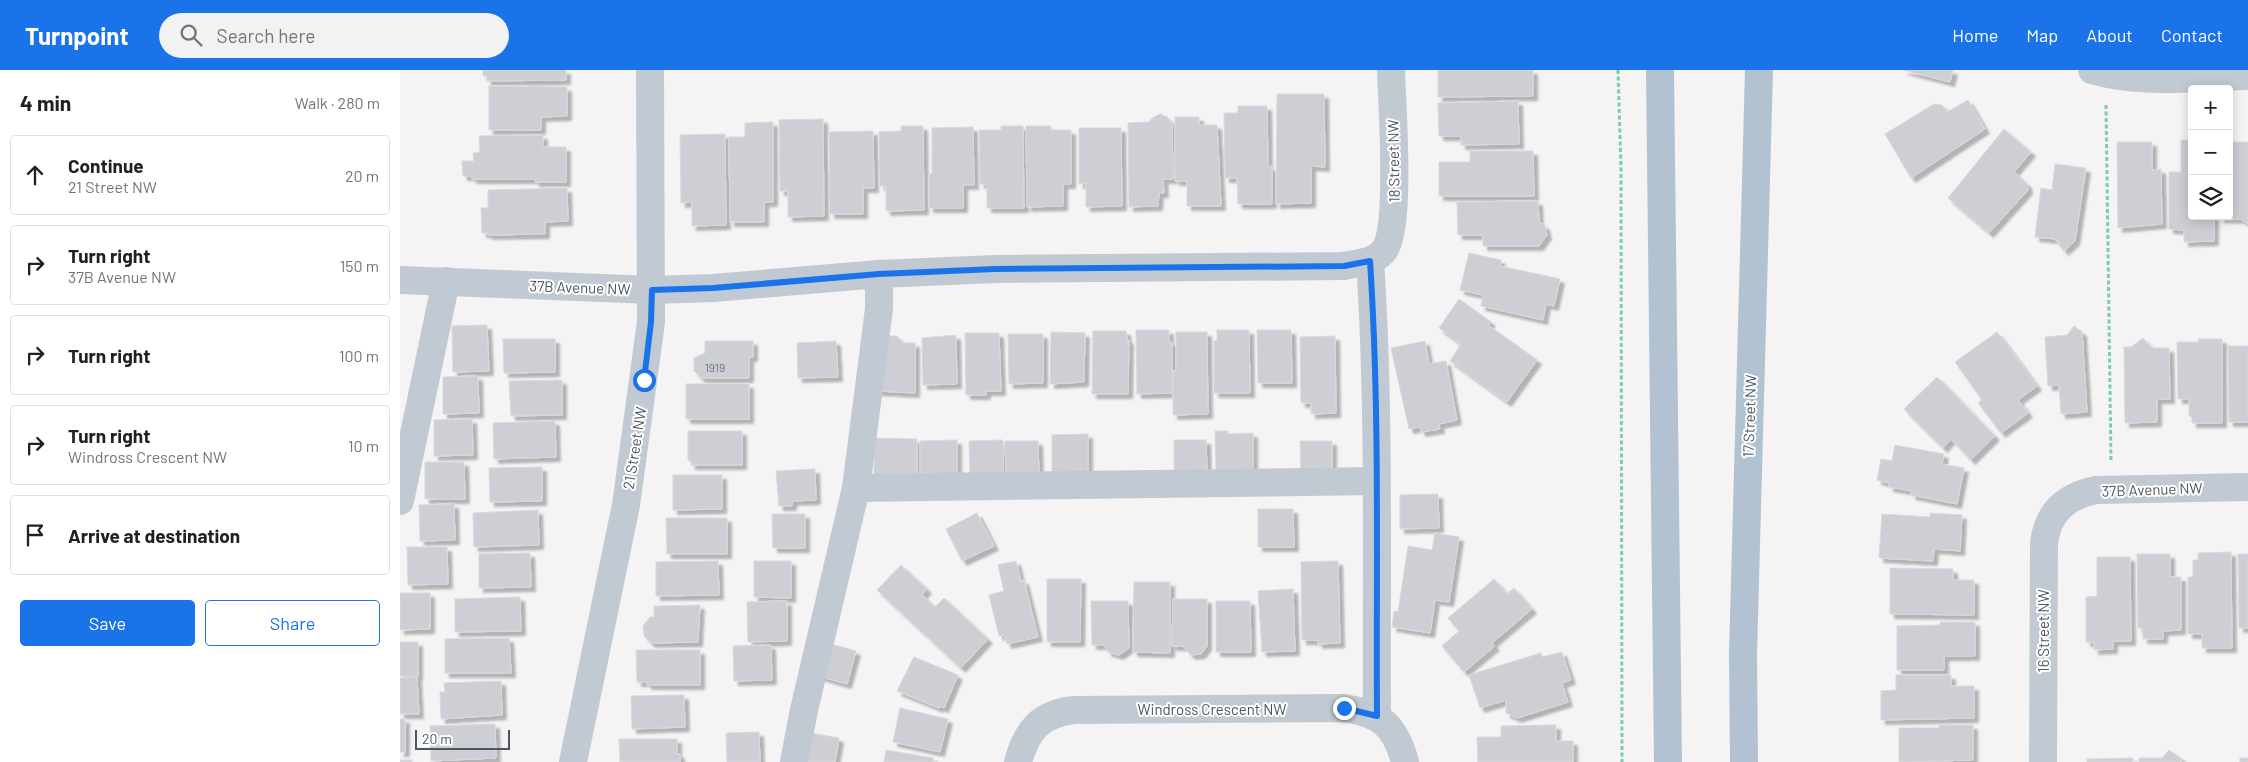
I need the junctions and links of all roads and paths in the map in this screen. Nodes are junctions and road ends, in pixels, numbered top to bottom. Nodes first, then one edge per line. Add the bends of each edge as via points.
1 (650, 70) edge
2 (1392, 70) edge
3 (1618, 70) edge
4 (1660, 70) edge
5 (1759, 70) edge
6 (2099, 72) edge
7 (2248, 76) edge
8 (1377, 256) junction
9 (879, 274) junction
10 (400, 280) edge
11 (446, 282) junction
12 (652, 290) junction
13 (1376, 481) junction
14 (2248, 487) edge
15 (856, 488) junction
16 (2112, 489) junction
17 (400, 501) edge
18 (2060, 505) joint
19 (1377, 716) junction
20 (573, 762) edge
21 (794, 762) edge
22 (1018, 762) edge
23 (1405, 762) edge
24 (1622, 762) edge
25 (1668, 762) edge
26 (1744, 762) edge
27 (2043, 762) edge

1 - 12 street, 21 Street NW
2 - 8 street, 18 Street NW via 1393,224
3 - 24 path
4 - 25 main road
5 - 26 main road, 17 Street NW via 1743,654
6 - 7 street via 2141,78
6 - 16 path
8 - 9 street, 37B Avenue NW via 1344,266 995,269
8 - 13 street, 18 Street NW via 1372,304
9 - 12 street, 37B Avenue NW
9 - 15 street via 879,309
10 - 11 street, 37B Avenue NW
11 - 12 street, 37B Avenue NW
11 - 17 street
12 - 20 street, 21 Street NW via 644,380 626,505
13 - 15 street
13 - 19 street, 18 Street NW
14 - 16 street, 37B Avenue NW
15 - 21 street
16 - 18 street, 37B Avenue NW via 2084,492
18 - 27 street, 16 Street NW via 2046,528 2044,543
19 - 22 street, Windross Crescent NW via 1344,708 1056,712 1035,727 1024,742
19 - 23 street via 1395,734

